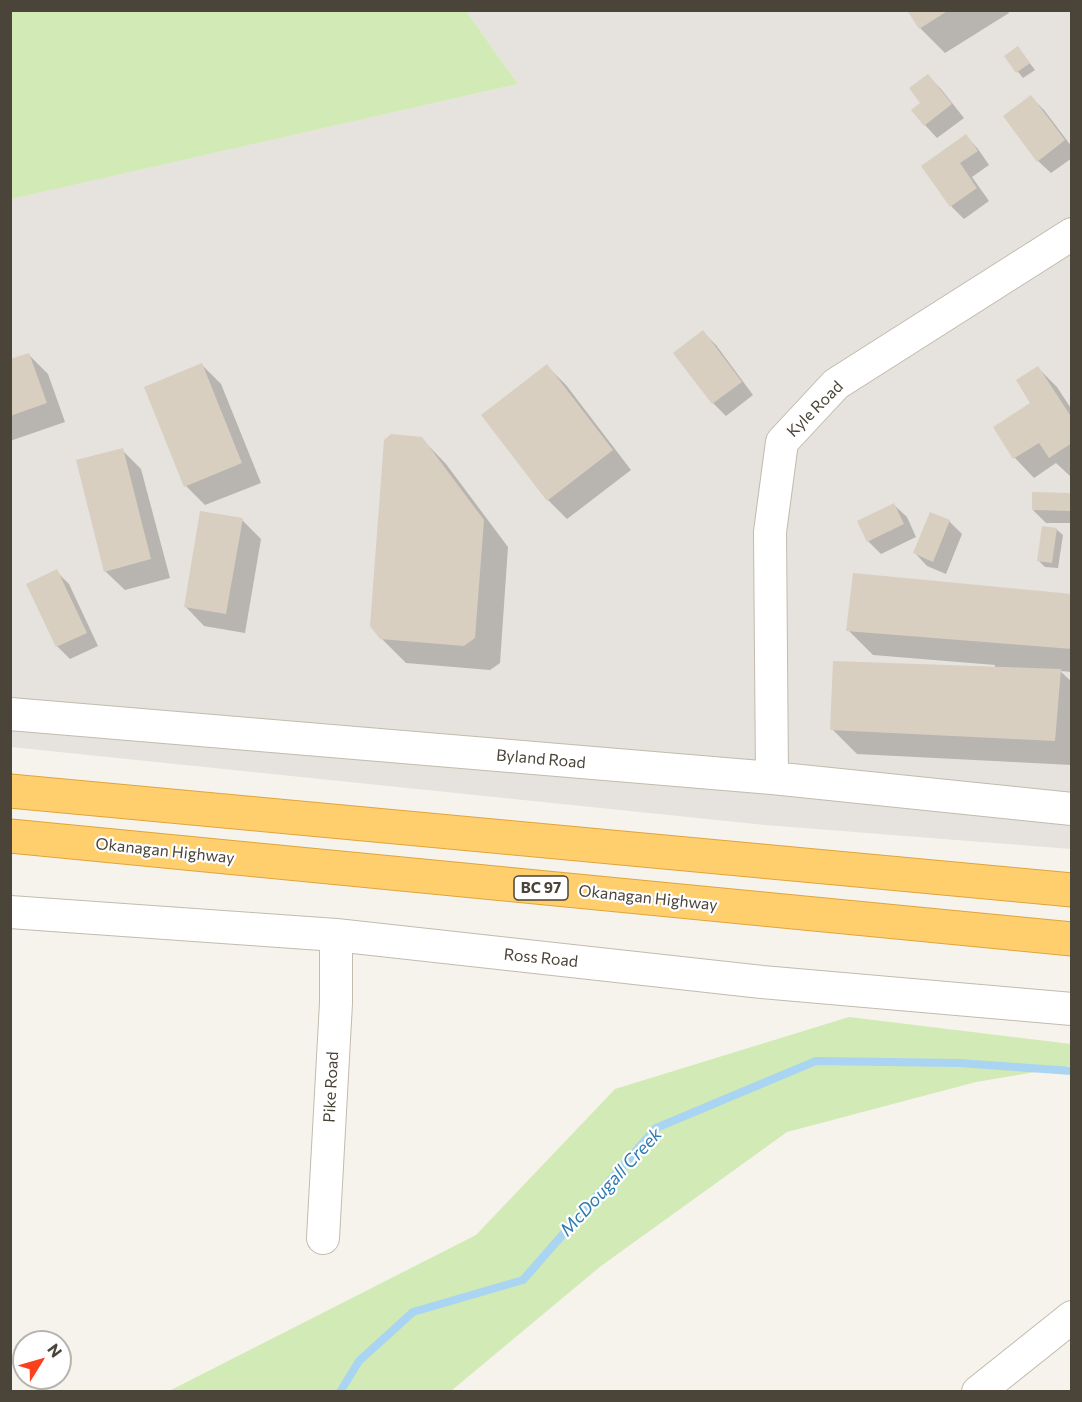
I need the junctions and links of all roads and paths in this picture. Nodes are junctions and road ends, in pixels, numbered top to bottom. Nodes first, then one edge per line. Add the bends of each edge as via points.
1 (1071, 234) edge
2 (10, 714) edge
3 (772, 778) junction
4 (10, 790) edge
5 (1071, 809) edge
6 (10, 836) edge
7 (1071, 890) edge
8 (10, 912) edge
9 (336, 935) junction
10 (1071, 939) edge
11 (1071, 1009) edge
12 (323, 1238) dead end
13 (1071, 1317) edge
14 (978, 1392) edge

1 - 3 street, Kyle Road via 836,384 782,442 770,532
2 - 3 street, Byland Road
3 - 5 street, Byland Road
4 - 7 highway
6 - 10 highway, Okanagan Highway / BC 97
8 - 9 street, Ross Road
9 - 11 street, Ross Road via 762,982
9 - 12 street, Pike Road
13 - 14 street

